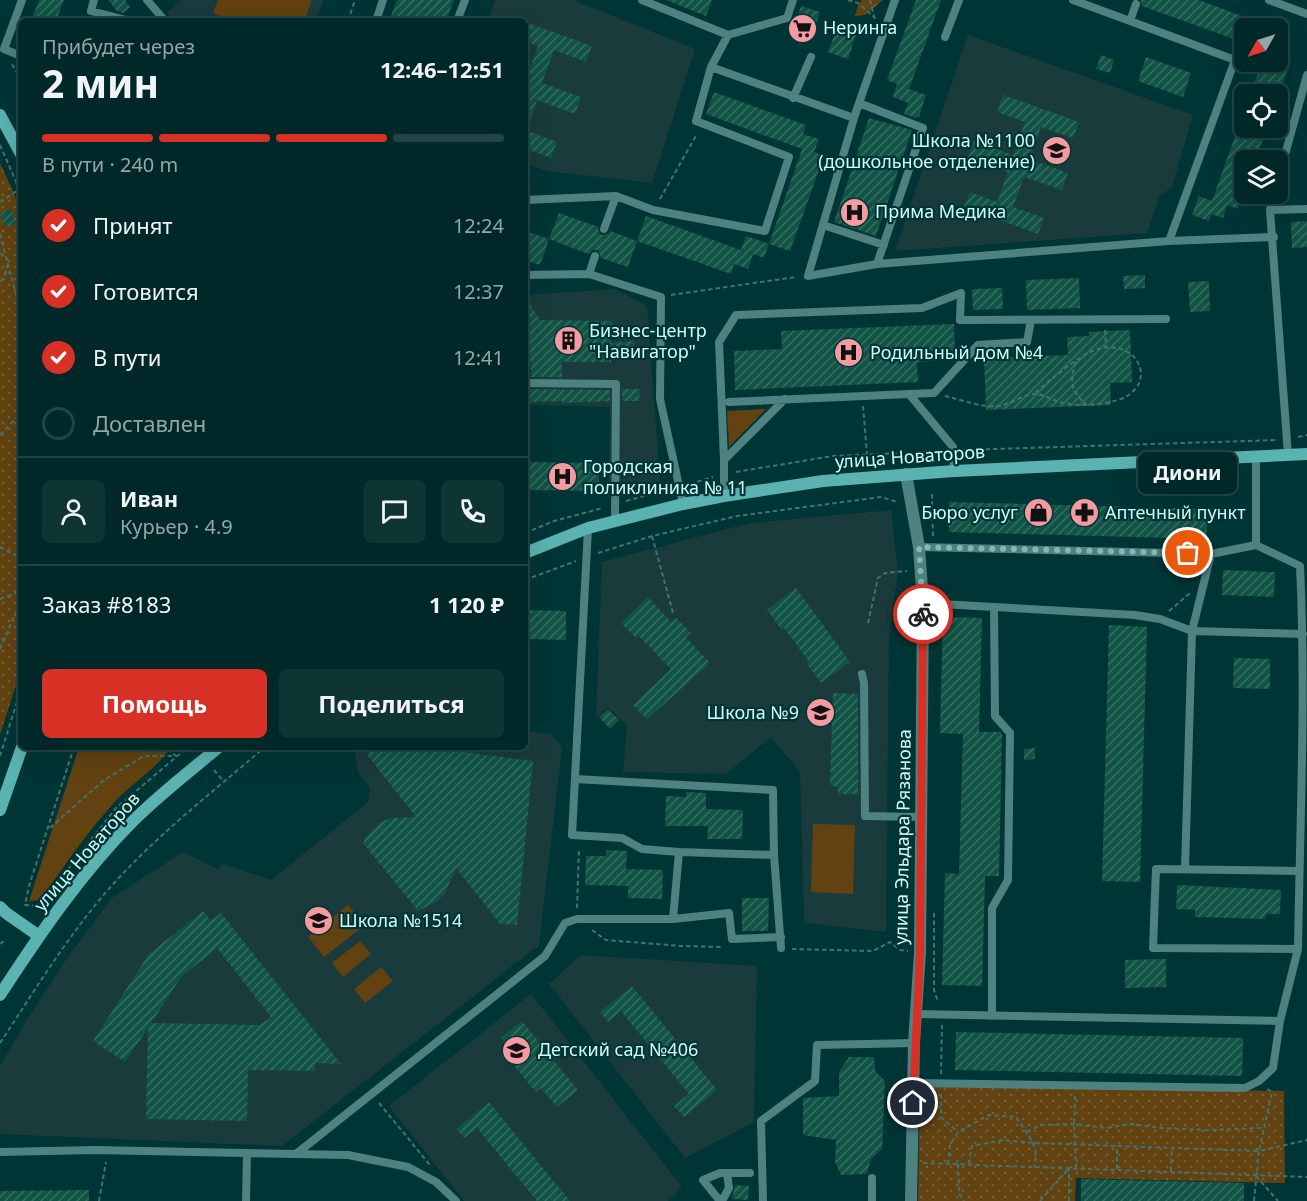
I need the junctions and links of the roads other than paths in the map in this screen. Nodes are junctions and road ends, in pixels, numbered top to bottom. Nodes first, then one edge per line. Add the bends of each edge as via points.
1 (22, 0) edge
2 (94, 0) edge
3 (147, 0) edge
4 (383, 0) edge
5 (465, 0) edge
6 (642, 0) edge
7 (793, 0) edge
8 (895, 0) edge
9 (959, 0) edge
10 (1073, 0) edge
11 (1269, 0) edge
12 (1136, 4) dead end
13 (1307, 14) edge
14 (118, 18) edge
15 (162, 18) edge
16 (377, 18) edge
17 (458, 18) edge
18 (1131, 21) junction
19 (728, 36) junction
20 (945, 38) dead end
21 (18, 55) edge
22 (811, 57) dead end
23 (711, 67) junction
24 (1307, 75) edge
25 (793, 98) junction
26 (859, 103) junction
27 (0, 115) edge
28 (854, 118) junction
29 (18, 148) edge
30 (1286, 150) edge
31 (616, 196) junction
32 (528, 200) edge
33 (1272, 204) edge
34 (1307, 209) edge
35 (1270, 210) junction
36 (823, 225) junction
37 (604, 229) dead end
38 (1274, 237) junction
39 (1169, 241) junction
40 (884, 245) junction
41 (595, 256) dead end
42 (877, 264) junction
43 (589, 274) junction
44 (528, 275) edge
45 (1166, 319) dead end
46 (1031, 320) junction
47 (528, 383) edge
48 (909, 394) junction
49 (785, 399) junction
50 (729, 402) dead end
51 (1307, 454) edge
52 (1288, 455) junction
53 (1256, 456) junction
54 (724, 460) junction
55 (954, 471) junction
56 (906, 474) junction
57 (724, 496) junction
58 (683, 504) junction
59 (615, 521) junction
60 (588, 528) junction
61 (1256, 545) junction
62 (919, 547) junction
63 (528, 552) edge
64 (1211, 554) junction
65 (923, 605) junction
66 (994, 608) junction
67 (1192, 631) junction
68 (1303, 634) junction
69 (1305, 668) edge
70 (862, 674) dead end
71 (21, 750) edge
72 (215, 750) edge
73 (575, 780) junction
74 (0, 810) edge
75 (921, 817) junction
76 (679, 852) junction
77 (774, 855) junction
78 (1185, 869) junction
79 (1299, 871) junction
80 (1303, 901) edge
81 (0, 907) edge
82 (673, 919) junction
83 (39, 936) junction
84 (781, 937) junction
85 (781, 948) dead end
86 (1298, 950) junction
87 (0, 995) edge
88 (916, 1014) junction
89 (992, 1016) junction
90 (1280, 1021) junction
91 (915, 1043) junction
92 (914, 1083) junction
93 (0, 1152) edge
94 (247, 1153) junction
95 (296, 1154) junction
96 (728, 1173) junction
97 (750, 1173) dead end
98 (872, 1178) dead end
99 (912, 1200) edge
100 (246, 1201) edge
101 (456, 1201) edge
102 (721, 1201) edge
103 (763, 1201) edge
104 (872, 1201) edge

1 - 21 lane via 4,49
2 - 14 lane via 91,11
3 - 15 lane
4 - 16 lane
5 - 17 lane
6 - 19 lane
7 - 19 lane via 787,18
8 - 26 lane
9 - 20 lane
10 - 18 lane
11 - 13 lane
12 - 18 lane
18 - 39 lane via 1235,60
19 - 23 lane
22 - 25 lane
23 - 25 lane
23 - 31 lane via 696,121 789,157 765,231 653,210
24 - 30 lane
25 - 28 lane
26 - 28 lane
26 - 40 lane via 923,128
27 - 29 street
28 - 36 lane
31 - 32 lane
31 - 37 lane
33 - 35 lane
34 - 35 lane
35 - 38 lane
36 - 40 lane
36 - 42 lane via 808,276
38 - 39 lane
38 - 52 lane
39 - 42 lane
40 - 42 lane
41 - 43 lane
43 - 44 lane
43 - 58 lane via 660,297 660,399
45 - 46 lane
46 - 48 lane via 1027,342 978,345 934,393
46 - 54 lane via 960,320 961,293 922,308 736,315 719,342
47 - 59 lane via 616,384
48 - 49 lane
48 - 55 lane via 953,447
49 - 50 lane
49 - 54 lane
51 - 52 street, улица Новаторов
52 - 53 street, улица Новаторов
53 - 55 street, улица Новаторов
53 - 61 lane
54 - 57 lane
55 - 56 street, улица Новаторов
56 - 57 street, улица Новаторов via 823,481
56 - 62 street, улица Эльдара Рязанова
57 - 58 street, улица Новаторов
58 - 59 street, улица Новаторов
59 - 60 street, улица Новаторов
60 - 63 street, улица Новаторов
60 - 73 lane
61 - 64 lane
61 - 68 lane via 1300,566
62 - 64 lane
62 - 65 street, улица Эльдара Рязанова
64 - 67 lane
65 - 66 lane
65 - 75 street, улица Эльдара Рязанова
66 - 67 lane via 1135,615
66 - 89 lane via 995,716 1010,733 1008,880 992,908
67 - 68 lane
67 - 78 lane
68 - 69 lane
69 - 79 lane
70 - 75 lane via 866,816
71 - 74 street
72 - 83 street, улица Новаторов via 132,822
73 - 76 lane via 572,835 622,838 642,849
73 - 77 lane via 773,790
75 - 88 street, улица Эльдара Рязанова
76 - 77 lane
76 - 82 lane
77 - 84 lane
78 - 79 lane
78 - 86 lane via 1156,869 1153,948
79 - 80 lane
80 - 86 lane
81 - 83 street
82 - 84 lane via 729,913 732,939
82 - 95 lane via 577,919 565,923 545,956
83 - 87 street, улица Новаторов
84 - 85 lane
86 - 90 lane
88 - 89 lane
88 - 91 street, улица Эльдара Рязанова
89 - 90 lane
90 - 92 lane via 1273,1068 1245,1088
91 - 92 street, улица Эльдара Рязанова
91 - 103 lane via 817,1045 815,1081 761,1121
92 - 99 street, улица Эльдара Рязанова
93 - 94 lane
94 - 95 lane
94 - 100 lane
95 - 101 lane via 348,1155 408,1167 436,1182
96 - 97 lane
96 - 102 lane via 729,1188
96 - 102 lane via 703,1180
98 - 104 lane

